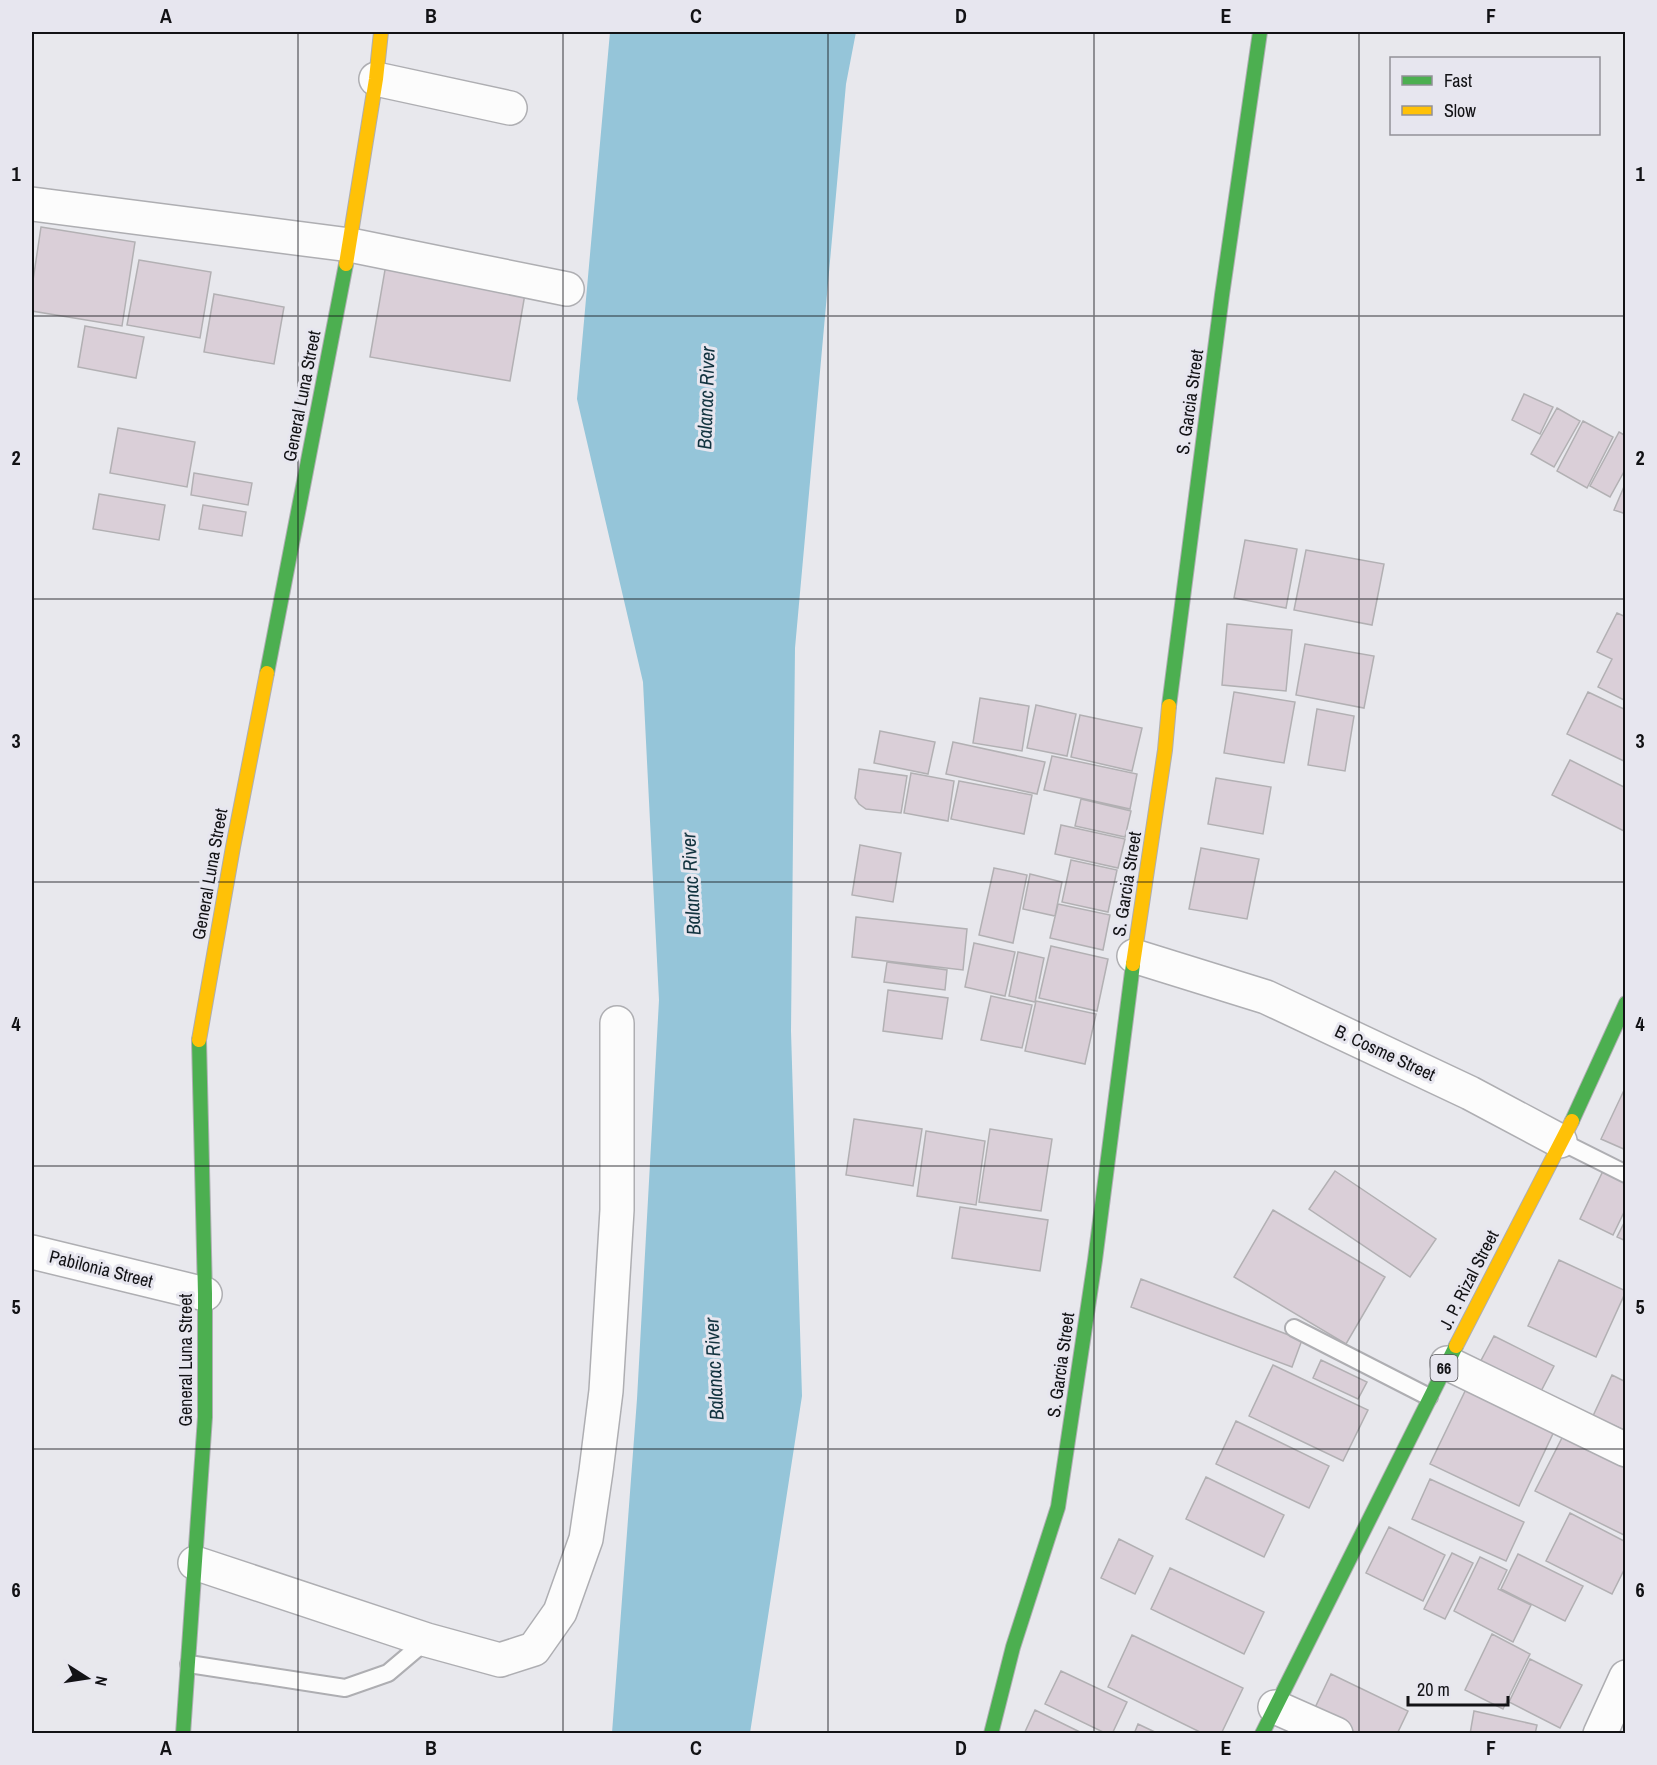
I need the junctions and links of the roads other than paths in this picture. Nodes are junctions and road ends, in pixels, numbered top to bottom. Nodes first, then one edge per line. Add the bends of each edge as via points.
1 (381, 32) edge
2 (1260, 32) edge
3 (376, 79) junction
4 (510, 108) dead end
5 (32, 204) edge
6 (350, 245) junction
7 (567, 289) dead end
8 (1134, 956) junction
9 (1626, 1003) edge
10 (617, 1023) dead end
11 (1560, 1141) junction
12 (1626, 1174) edge
13 (32, 1252) edge
14 (205, 1294) junction
15 (1294, 1328) dead end
16 (1447, 1363) junction
17 (1429, 1397) junction
18 (1626, 1450) edge
19 (195, 1563) junction
20 (427, 1640) junction
21 (189, 1664) junction
22 (1626, 1677) edge
23 (1268, 1720) edge
24 (183, 1734) edge
25 (991, 1734) edge
26 (1336, 1734) edge
27 (1600, 1734) edge

1 - 3 street, General Luna Street
2 - 8 street, S. Garcia Street
3 - 4 street
3 - 6 street, General Luna Street
5 - 6 street
6 - 7 street
6 - 14 street, General Luna Street via 233,847 200,1039
8 - 11 street, B. Cosme Street via 1266,997 1470,1093
8 - 25 street, S. Garcia Street via 1058,1507 1013,1647
9 - 11 street, J. P. Rizal Street / 66
10 - 20 street via 617,1210 606,1391 586,1539 560,1612 534,1649 500,1660
11 - 12 lane, B. Cosme Street
11 - 16 street, J. P. Rizal Street / 66
13 - 14 street, Pabilonia Street
14 - 19 street, General Luna Street via 205,1417
15 - 17 lane
16 - 17 street, J. P. Rizal Street / 66
16 - 18 street
17 - 23 street, J. P. Rizal Street / 66
19 - 20 street
19 - 21 street, General Luna Street
20 - 21 lane via 388,1673 345,1688
21 - 24 street, General Luna Street
22 - 27 street
23 - 26 street

